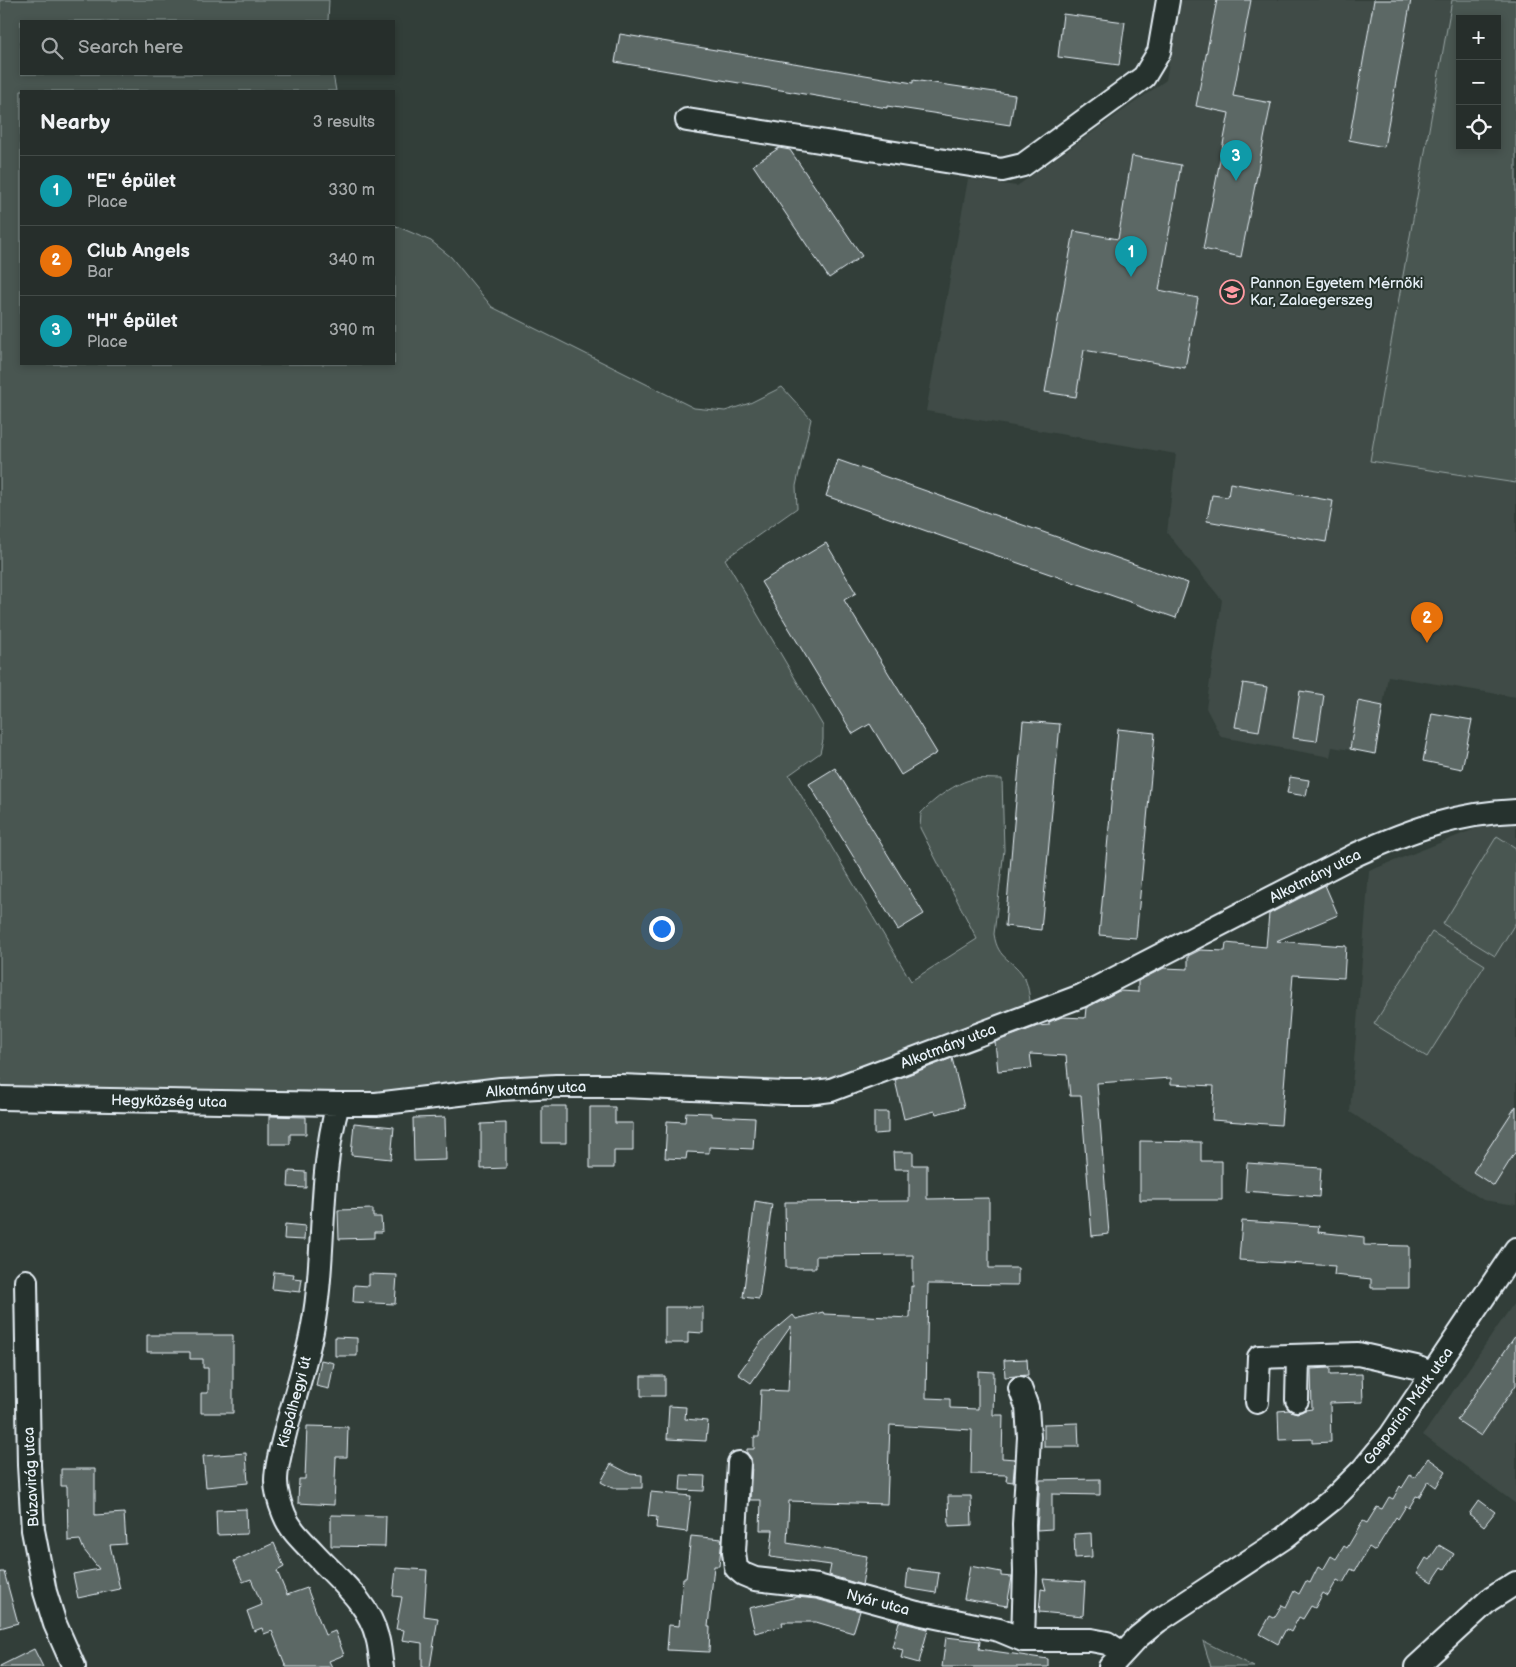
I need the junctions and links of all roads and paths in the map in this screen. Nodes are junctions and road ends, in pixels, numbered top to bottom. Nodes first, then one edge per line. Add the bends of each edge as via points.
1 (1168, 0) edge
2 (687, 120) dead end
3 (1516, 811) edge
4 (0, 1098) edge
5 (338, 1104) junction
6 (1516, 1249) edge
7 (26, 1281) dead end
8 (1298, 1356) junction
9 (1433, 1374) junction
10 (1020, 1388) dead end
11 (1297, 1400) dead end
12 (1257, 1402) dead end
13 (739, 1463) dead end
14 (1516, 1583) edge
15 (1023, 1640) junction
16 (1116, 1660) edge
17 (74, 1667) edge
18 (382, 1667) edge
19 (1416, 1667) edge

1 - 2 street via 1159,52 1144,77 1023,165 1002,170
3 - 5 street, Alkotmány utca via 1462,816 1394,838 1081,996 831,1090 785,1093 556,1086 376,1104
4 - 5 street, Hegyközség utca
5 - 18 street, Kispálhegyi út via 326,1169 315,1310 276,1482 284,1516 296,1534 356,1598 368,1616 377,1636
6 - 9 street, Gasparich Márk utca
7 - 17 street, Búzavirág utca via 33,1530 45,1592
8 - 9 street via 1358,1354
8 - 11 street
8 - 12 street via 1259,1357
9 - 16 street, Gasparich Márk utca via 1391,1435 1333,1498 1284,1538 1164,1617
10 - 15 street via 1027,1407 1030,1437 1024,1524
13 - 15 street, Nyár utca via 734,1552 736,1568 743,1574 755,1579 818,1586 917,1613 999,1630
14 - 19 street via 1489,1600
15 - 16 street, Nyár utca via 1106,1643

